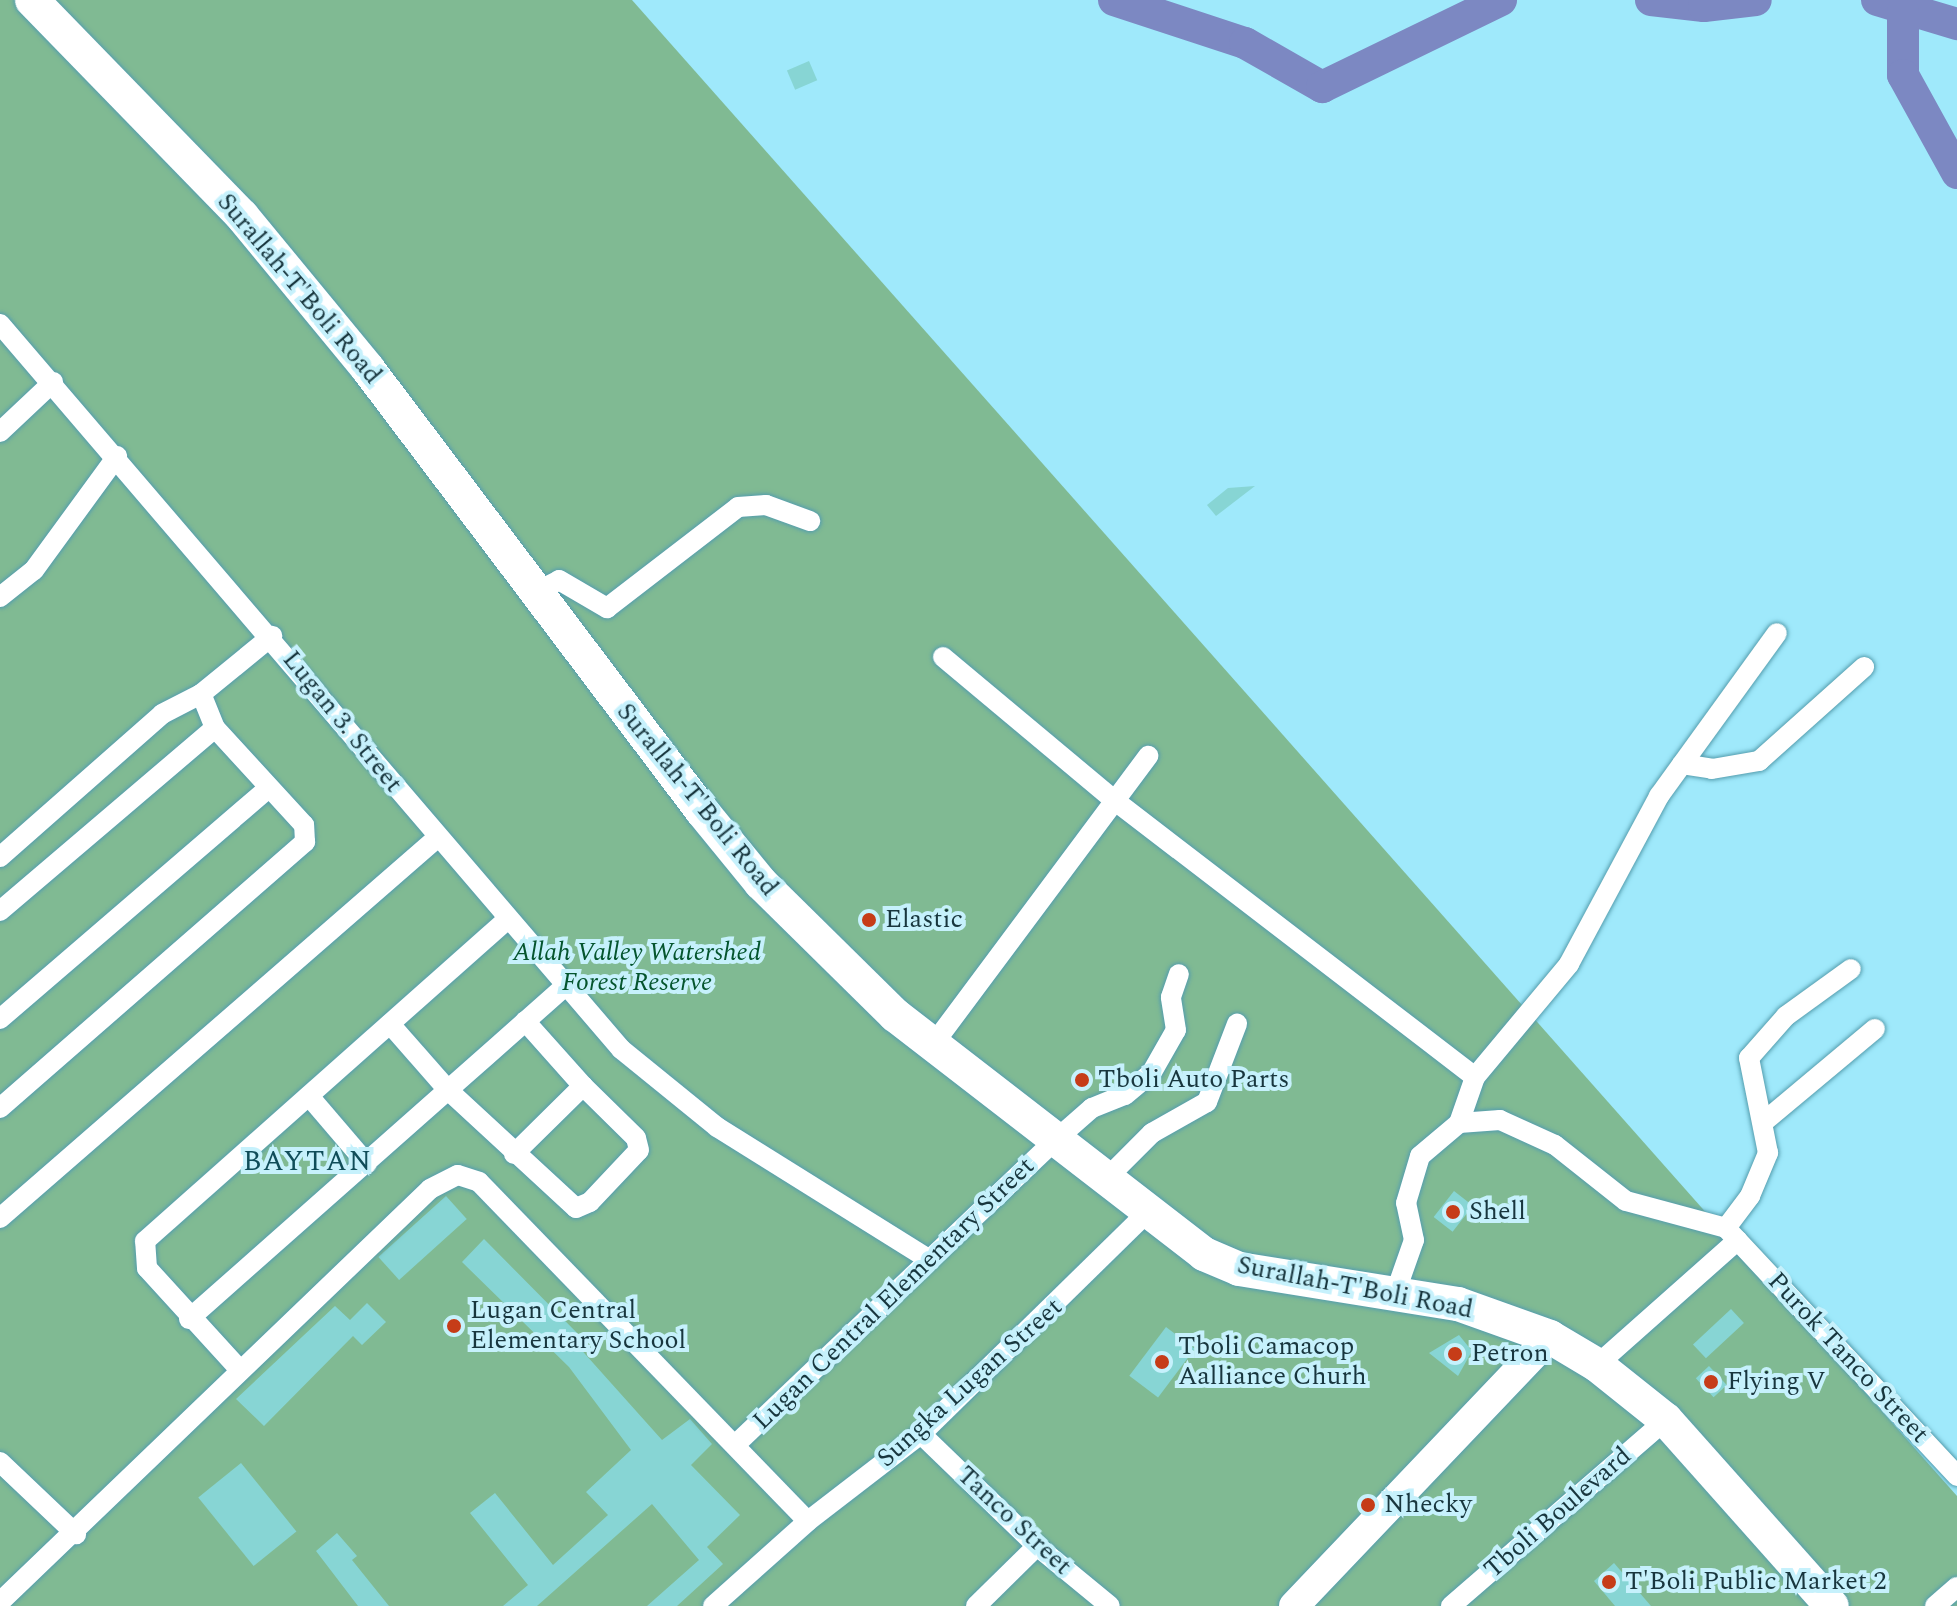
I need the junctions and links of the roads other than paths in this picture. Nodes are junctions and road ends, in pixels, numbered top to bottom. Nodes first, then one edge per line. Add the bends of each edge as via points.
1 (32, 0) edge
2 (0, 324) edge
3 (53, 382) junction
4 (0, 432) edge
5 (117, 456) junction
6 (810, 521) dead end
7 (534, 593) junction
8 (0, 597) edge
9 (1777, 633) dead end
10 (272, 636) junction
11 (943, 657) dead end
12 (1864, 667) dead end
13 (201, 694) junction
14 (215, 728) junction
15 (1148, 756) dead end
16 (1682, 764) junction
17 (267, 789) junction
18 (1114, 800) junction
19 (437, 838) junction
20 (0, 857) edge
21 (0, 911) edge
22 (506, 920) junction
23 (1851, 969) dead end
24 (1179, 974) dead end
25 (563, 988) junction
26 (0, 1019) edge
27 (525, 1021) junction
28 (390, 1024) junction
29 (1237, 1024) dead end
30 (1875, 1029) dead end
31 (932, 1046) junction
32 (1475, 1077) junction
33 (583, 1086) junction
34 (448, 1090) junction
35 (309, 1096) junction
36 (2, 1102) edge
37 (1766, 1120) junction
38 (1459, 1123) junction
39 (1052, 1143) junction
40 (514, 1154) junction
41 (367, 1164) junction
42 (1104, 1181) junction
43 (1147, 1213) junction
44 (0, 1218) edge
45 (1732, 1234) junction
46 (930, 1260) junction
47 (1396, 1291) junction
48 (189, 1319) junction
49 (1550, 1337) junction
50 (1597, 1365) junction
51 (240, 1370) junction
52 (1666, 1420) junction
53 (921, 1434) junction
54 (736, 1444) junction
55 (0, 1462) edge
56 (1957, 1476) edge
57 (808, 1521) junction
58 (76, 1534) junction
59 (1037, 1546) junction
60 (1957, 1587) edge
61 (0, 1602) edge
62 (713, 1606) edge
63 (976, 1606) edge
64 (1110, 1606) edge
65 (1294, 1606) edge
66 (1451, 1606) edge
67 (1832, 1606) edge
68 (1935, 1606) edge

1 - 7 main road, Surallah-T'Boli Road via 242,216 317,304
2 - 3 street, Lugan 3. Street
3 - 4 street
3 - 5 street, Lugan 3. Street
5 - 8 street via 34,570
5 - 10 street, Lugan 3. Street
6 - 7 street via 766,505 738,507 607,608 559,580
7 - 31 main road, Surallah-T'Boli Road via 761,883
9 - 16 street
10 - 13 street
10 - 19 street, Lugan 3. Street
11 - 18 street
12 - 16 street via 1759,761 1712,769
13 - 14 street
13 - 20 street via 162,714
14 - 17 street
14 - 21 street
15 - 18 street
16 - 32 street via 1634,838 1569,964
17 - 26 street
17 - 36 street via 304,825 307,836 299,850
18 - 31 street
18 - 32 street
19 - 22 street, Lugan 3. Street
19 - 44 street
22 - 25 street, Lugan 3. Street
22 - 28 street
23 - 37 street via 1786,1016 1749,1058
24 - 39 street, Lugan Central Elementary Street via 1171,997 1176,1030 1152,1072 1125,1095 1092,1108
25 - 27 street
25 - 46 street, Lugan 3. Street via 641,1069 694,1110
27 - 33 street
27 - 34 street
28 - 34 street
28 - 35 street
29 - 42 street via 1207,1102 1152,1133
30 - 37 street
31 - 39 main road, Surallah-T'Boli Road
32 - 38 street
33 - 40 street
33 - 40 street via 636,1138 639,1150 633,1163 576,1208
34 - 40 street
34 - 41 street
35 - 41 street
35 - 48 street via 145,1241 147,1268
37 - 45 street via 1768,1153
38 - 45 street via 1500,1120 1532,1132 1626,1201 1697,1215
38 - 47 street via 1432,1141 1412,1171 1406,1203 1414,1240
39 - 42 main road, Surallah-T'Boli Road
39 - 46 street, Lugan Central Elementary Street
41 - 48 street
42 - 43 main road, Surallah-T'Boli Road
43 - 47 main road, Surallah-T'Boli Road via 1204,1254 1239,1269
43 - 53 street, Sungka Lugan Street
45 - 50 street
45 - 56 street, Purok Tanco Street
46 - 54 street, Lugan Central Elementary Street
47 - 49 main road, Surallah-T'Boli Road
48 - 51 street
49 - 50 main road, Surallah-T'Boli Road
49 - 65 main road
50 - 52 main road, Surallah-T'Boli Road
51 - 54 street via 430,1189 445,1179 470,1176
51 - 58 street
52 - 66 street, Tboli Boulevard
52 - 67 main road, Surallah-T'Boli Road
53 - 57 street, Sungka Lugan Street
53 - 59 street, Tanco Street
54 - 57 street
55 - 58 street
57 - 62 street, Sungka Lugan Street
58 - 61 street
59 - 63 street
59 - 64 street, Tanco Street
60 - 68 street

